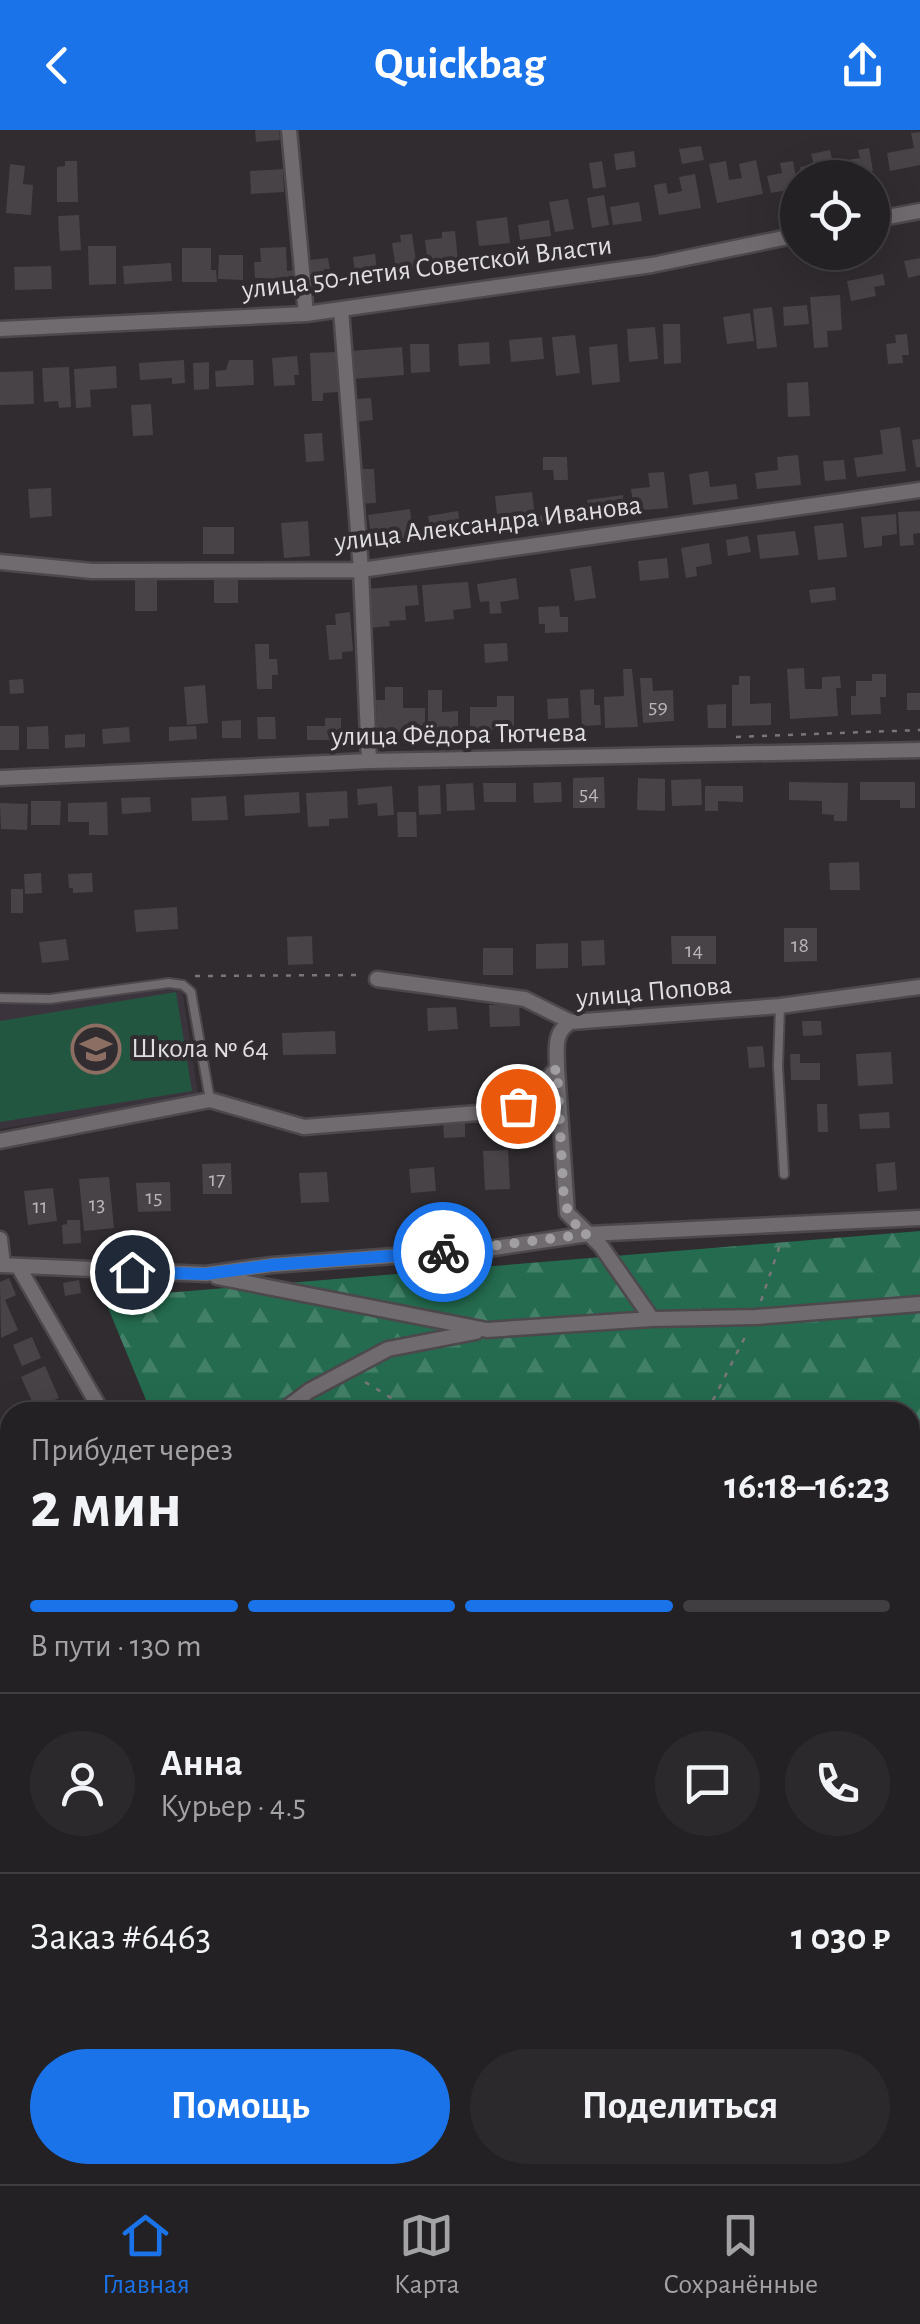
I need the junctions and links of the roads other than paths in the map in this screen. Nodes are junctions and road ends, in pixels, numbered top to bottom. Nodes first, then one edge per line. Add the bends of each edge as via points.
1 (289, 130) edge
2 (920, 211) edge
3 (890, 217) edge
4 (780, 239) edge
5 (340, 309) junction
6 (306, 314) junction
7 (0, 329) edge
8 (920, 490) edge
9 (0, 562) edge
10 (361, 570) junction
11 (920, 750) edge
12 (369, 761) junction
13 (0, 778) edge
14 (378, 979) road end
15 (920, 987) edge
16 (0, 998) edge
17 (780, 1006) junction
18 (572, 1022) junction
19 (557, 1068) junction
20 (210, 1100) junction
21 (0, 1141) edge
22 (784, 1174) dead end
23 (920, 1218) edge
24 (588, 1234) junction
25 (0, 1240) edge
26 (7, 1266) edge
27 (206, 1274) junction
28 (920, 1304) edge
29 (652, 1319) junction
30 (487, 1330) junction
31 (95, 1402) edge
32 (295, 1402) edge

1 - 6 street
2 - 3 street
4 - 5 street, улица 50-летия Советской Власти
5 - 6 street, улица 50-летия Советской Власти
5 - 10 street
6 - 7 street, улица 50-летия Советской Власти
8 - 10 street, улица Александра Иванова
9 - 10 street, улица Александра Иванова via 92,571
10 - 12 street
11 - 12 street, улица Фёдора Тютчева
12 - 13 street, улица Фёдора Тютчева
14 - 18 street via 525,999
15 - 17 street, улица Попова
16 - 20 lane via 182,985 191,992
17 - 18 street, улица Попова
17 - 22 lane
18 - 19 street, улица Попова via 557,1037
19 - 20 street via 532,1097 503,1111 304,1127
19 - 24 street via 564,1202
20 - 21 street
23 - 24 street
24 - 27 street
24 - 29 street
25 - 26 street
26 - 27 street
26 - 31 street
27 - 30 street
28 - 29 street
29 - 30 street
30 - 32 street via 388,1349

